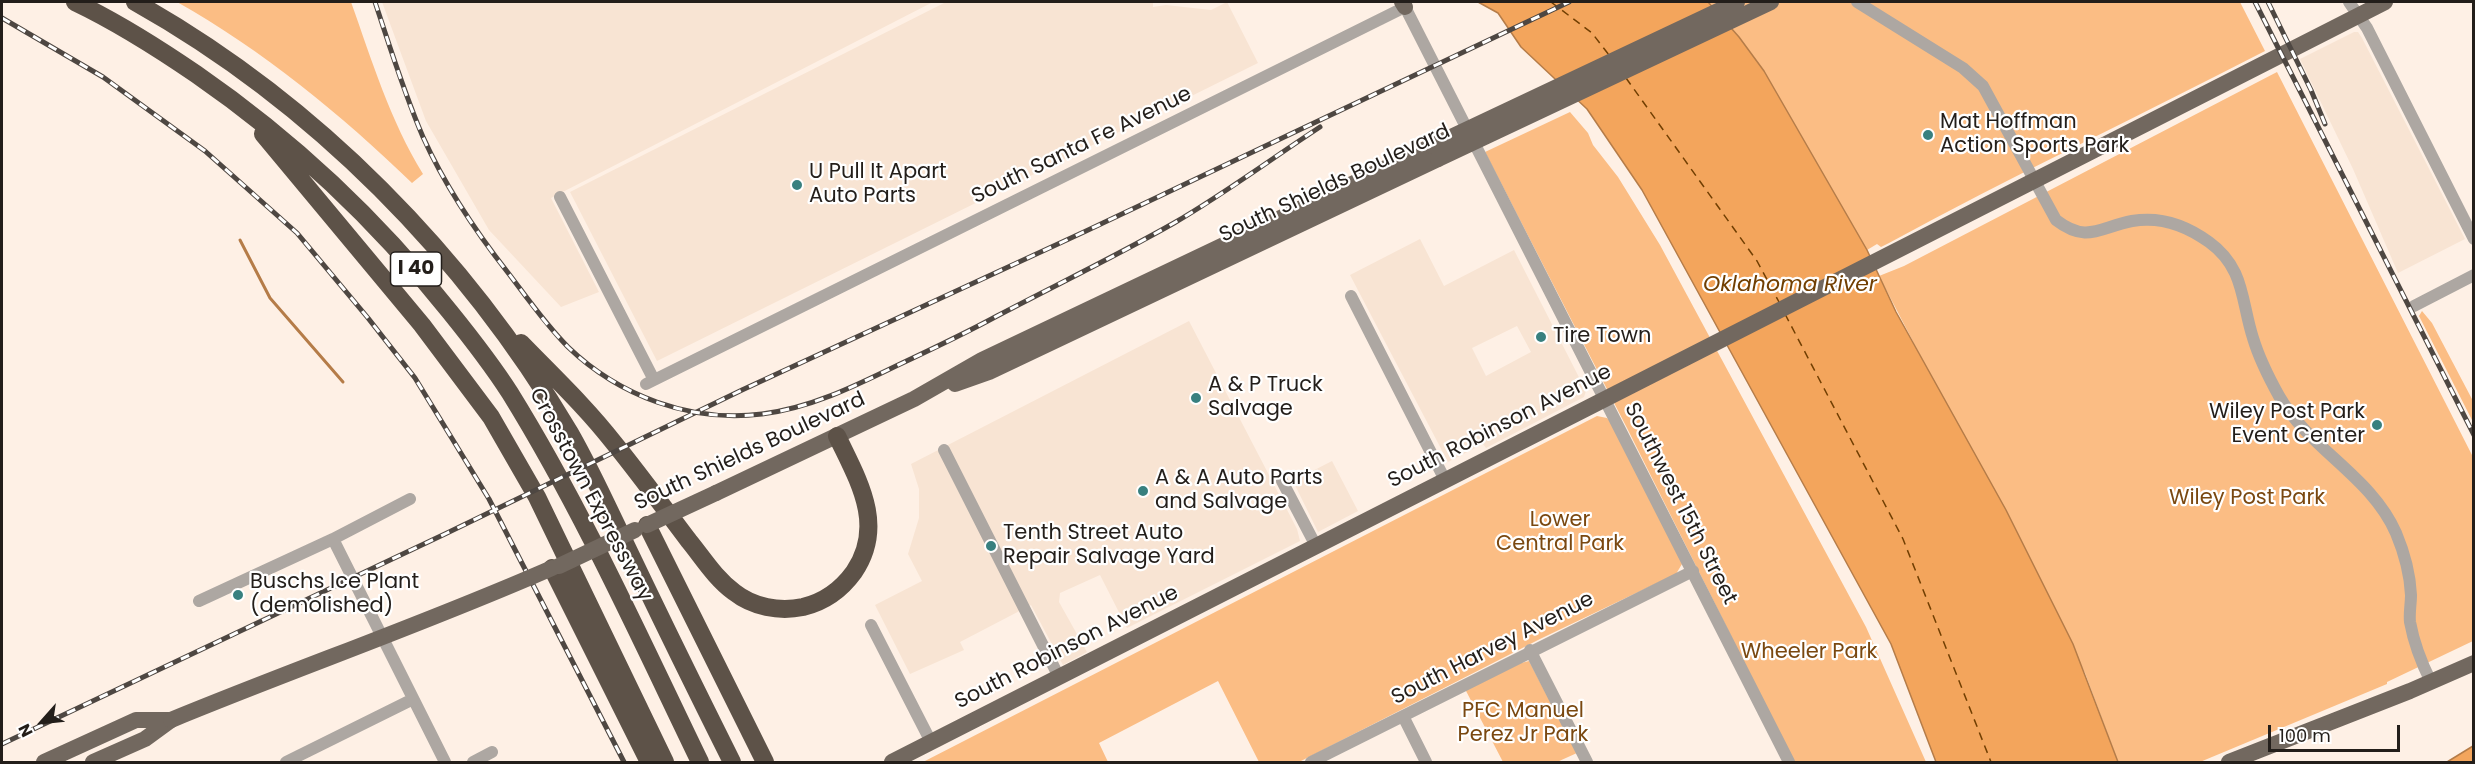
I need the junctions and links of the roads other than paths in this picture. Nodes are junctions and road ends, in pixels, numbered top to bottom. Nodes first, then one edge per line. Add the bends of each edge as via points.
1 (75, 2) edge
2 (135, 2) edge
3 (1737, 2) edge
4 (1771, 2) edge
5 (1857, 2) edge
6 (2385, 2) edge
7 (1404, 4) edge
8 (2354, 8) edge
9 (239, 105) junction
10 (1435, 153) junction
11 (2033, 181) junction
12 (560, 197) dead end
13 (2472, 231) edge
14 (2474, 275) edge
15 (1351, 296) dead end
16 (480, 302) junction
17 (2414, 306) dead end
18 (1604, 400) junction
19 (837, 436) junction
20 (944, 450) dead end
21 (1445, 480) junction
22 (1282, 481) dead end
23 (410, 499) dead end
24 (647, 525) junction
25 (333, 539) junction
26 (1316, 546) junction
27 (555, 567) junction
28 (1693, 571) junction
29 (199, 601) dead end
30 (871, 625) dead end
31 (1530, 651) junction
32 (2474, 663) edge
33 (1059, 677) junction
34 (2431, 682) junction
35 (413, 699) junction
36 (1402, 716) junction
37 (171, 720) junction
38 (931, 742) junction
39 (76, 747) junction
40 (492, 752) dead end
41 (101, 761) edge
42 (44, 762) edge
43 (286, 762) edge
44 (445, 762) edge
45 (473, 762) edge
46 (649, 762) edge
47 (665, 762) edge
48 (700, 762) edge
49 (732, 762) edge
50 (765, 762) edge
51 (892, 762) edge
52 (1311, 762) edge
53 (1426, 762) edge
54 (1587, 762) edge
55 (1789, 762) edge
56 (2229, 762) edge

1 - 9 highway, Crosstown Expressway / I 40 via 153,46
2 - 16 highway, Crosstown Expressway / I 40 via 221,55 328,140 402,210
3 - 10 main road, South Shields Boulevard, bridge
4 - 10 main road, South Shields Boulevard, bridge
5 - 11 street via 1973,76 1990,96
6 - 8 main road, South Robinson Avenue
7 - 12 street, South Santa Fe Avenue via 650,382
7 - 18 street, Southwest 15th Street
8 - 11 main road, South Robinson Avenue
8 - 13 street
9 - 47 highway via 428,332 491,417 529,481
9 - 48 highway, Crosstown Expressway / I 40 via 325,175 375,225 422,276 487,361 536,437 581,519
10 - 19 main road, South Shields Boulevard via 989,372 914,399
11 - 18 main road, South Robinson Avenue
11 - 34 street via 2056,220 2069,230 2095,233 2130,221 2164,222 2199,235 2225,258 2239,281 2253,339 2280,398 2318,445 2369,491 2396,532 2410,582 2410,619 2416,650
14 - 17 street
15 - 21 street
16 - 19 highway via 585,409 714,573 749,601 780,609 809,606 837,591 859,563 868,533 868,507
16 - 49 highway, Crosstown Expressway / I 40 via 570,434
18 - 21 main road, South Robinson Avenue
18 - 28 street, Southwest 15th Street
19 - 24 main road, South Shields Boulevard, bridge
20 - 33 street
21 - 26 main road, South Robinson Avenue
22 - 26 street
23 - 25 street
24 - 27 main road, South Shields Boulevard, bridge
24 - 50 highway
25 - 29 street
25 - 35 street
26 - 33 main road, South Robinson Avenue
27 - 37 main road, South Shields Boulevard, bridge
27 - 46 highway
28 - 31 street, South Harvey Avenue
28 - 55 street, Southwest 15th Street
30 - 38 street
31 - 36 street, South Harvey Avenue
31 - 54 street
32 - 34 main road
33 - 38 main road, South Robinson Avenue
34 - 56 main road
35 - 43 street
35 - 44 street
36 - 52 street, South Harvey Avenue
36 - 53 street
37 - 39 main road, South Shields Boulevard via 136,720
37 - 41 main road, South Shields Boulevard via 145,739
38 - 51 main road, South Robinson Avenue
39 - 41 main road
39 - 42 main road, South Shields Boulevard
40 - 45 street

